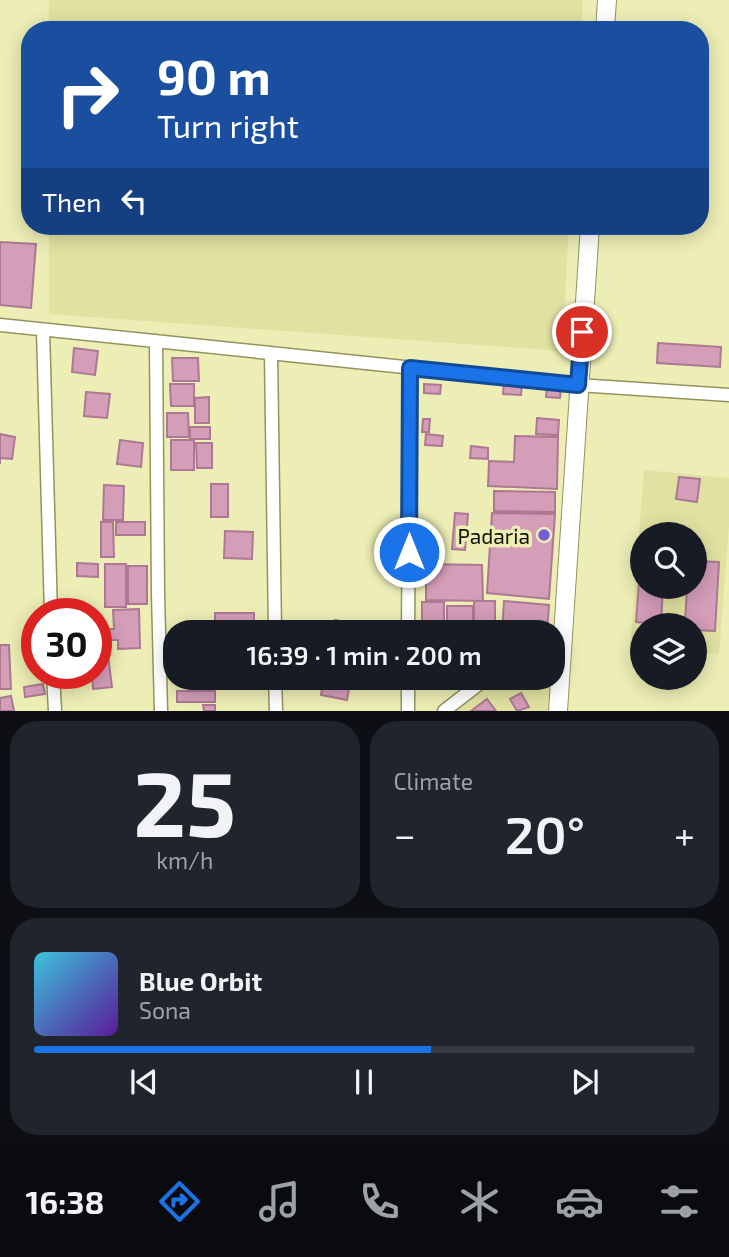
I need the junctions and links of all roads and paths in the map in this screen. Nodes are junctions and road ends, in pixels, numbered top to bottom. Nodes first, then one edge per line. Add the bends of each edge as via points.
1 (607, 0) edge
2 (606, 21) edge
3 (589, 235) edge
4 (0, 325) edge
5 (43, 330) junction
6 (156, 341) junction
7 (271, 353) junction
8 (410, 368) junction
9 (578, 385) junction
10 (729, 395) edge
11 (51, 598) edge
12 (275, 620) edge
13 (408, 620) edge
14 (560, 620) edge
15 (54, 689) edge
16 (275, 690) edge
17 (408, 690) edge
18 (471, 690) edge
19 (558, 690) edge
20 (55, 711) edge
21 (162, 711) edge
22 (275, 711) edge
23 (408, 711) edge
24 (443, 711) edge
25 (558, 711) edge

1 - 2 street
3 - 9 street
4 - 5 street
5 - 6 street
5 - 11 street
6 - 7 street
6 - 21 street
7 - 8 street
7 - 12 street
8 - 9 street
8 - 13 street
9 - 10 street
9 - 14 street
15 - 20 street
16 - 22 street
17 - 23 street
18 - 24 street
19 - 25 street

